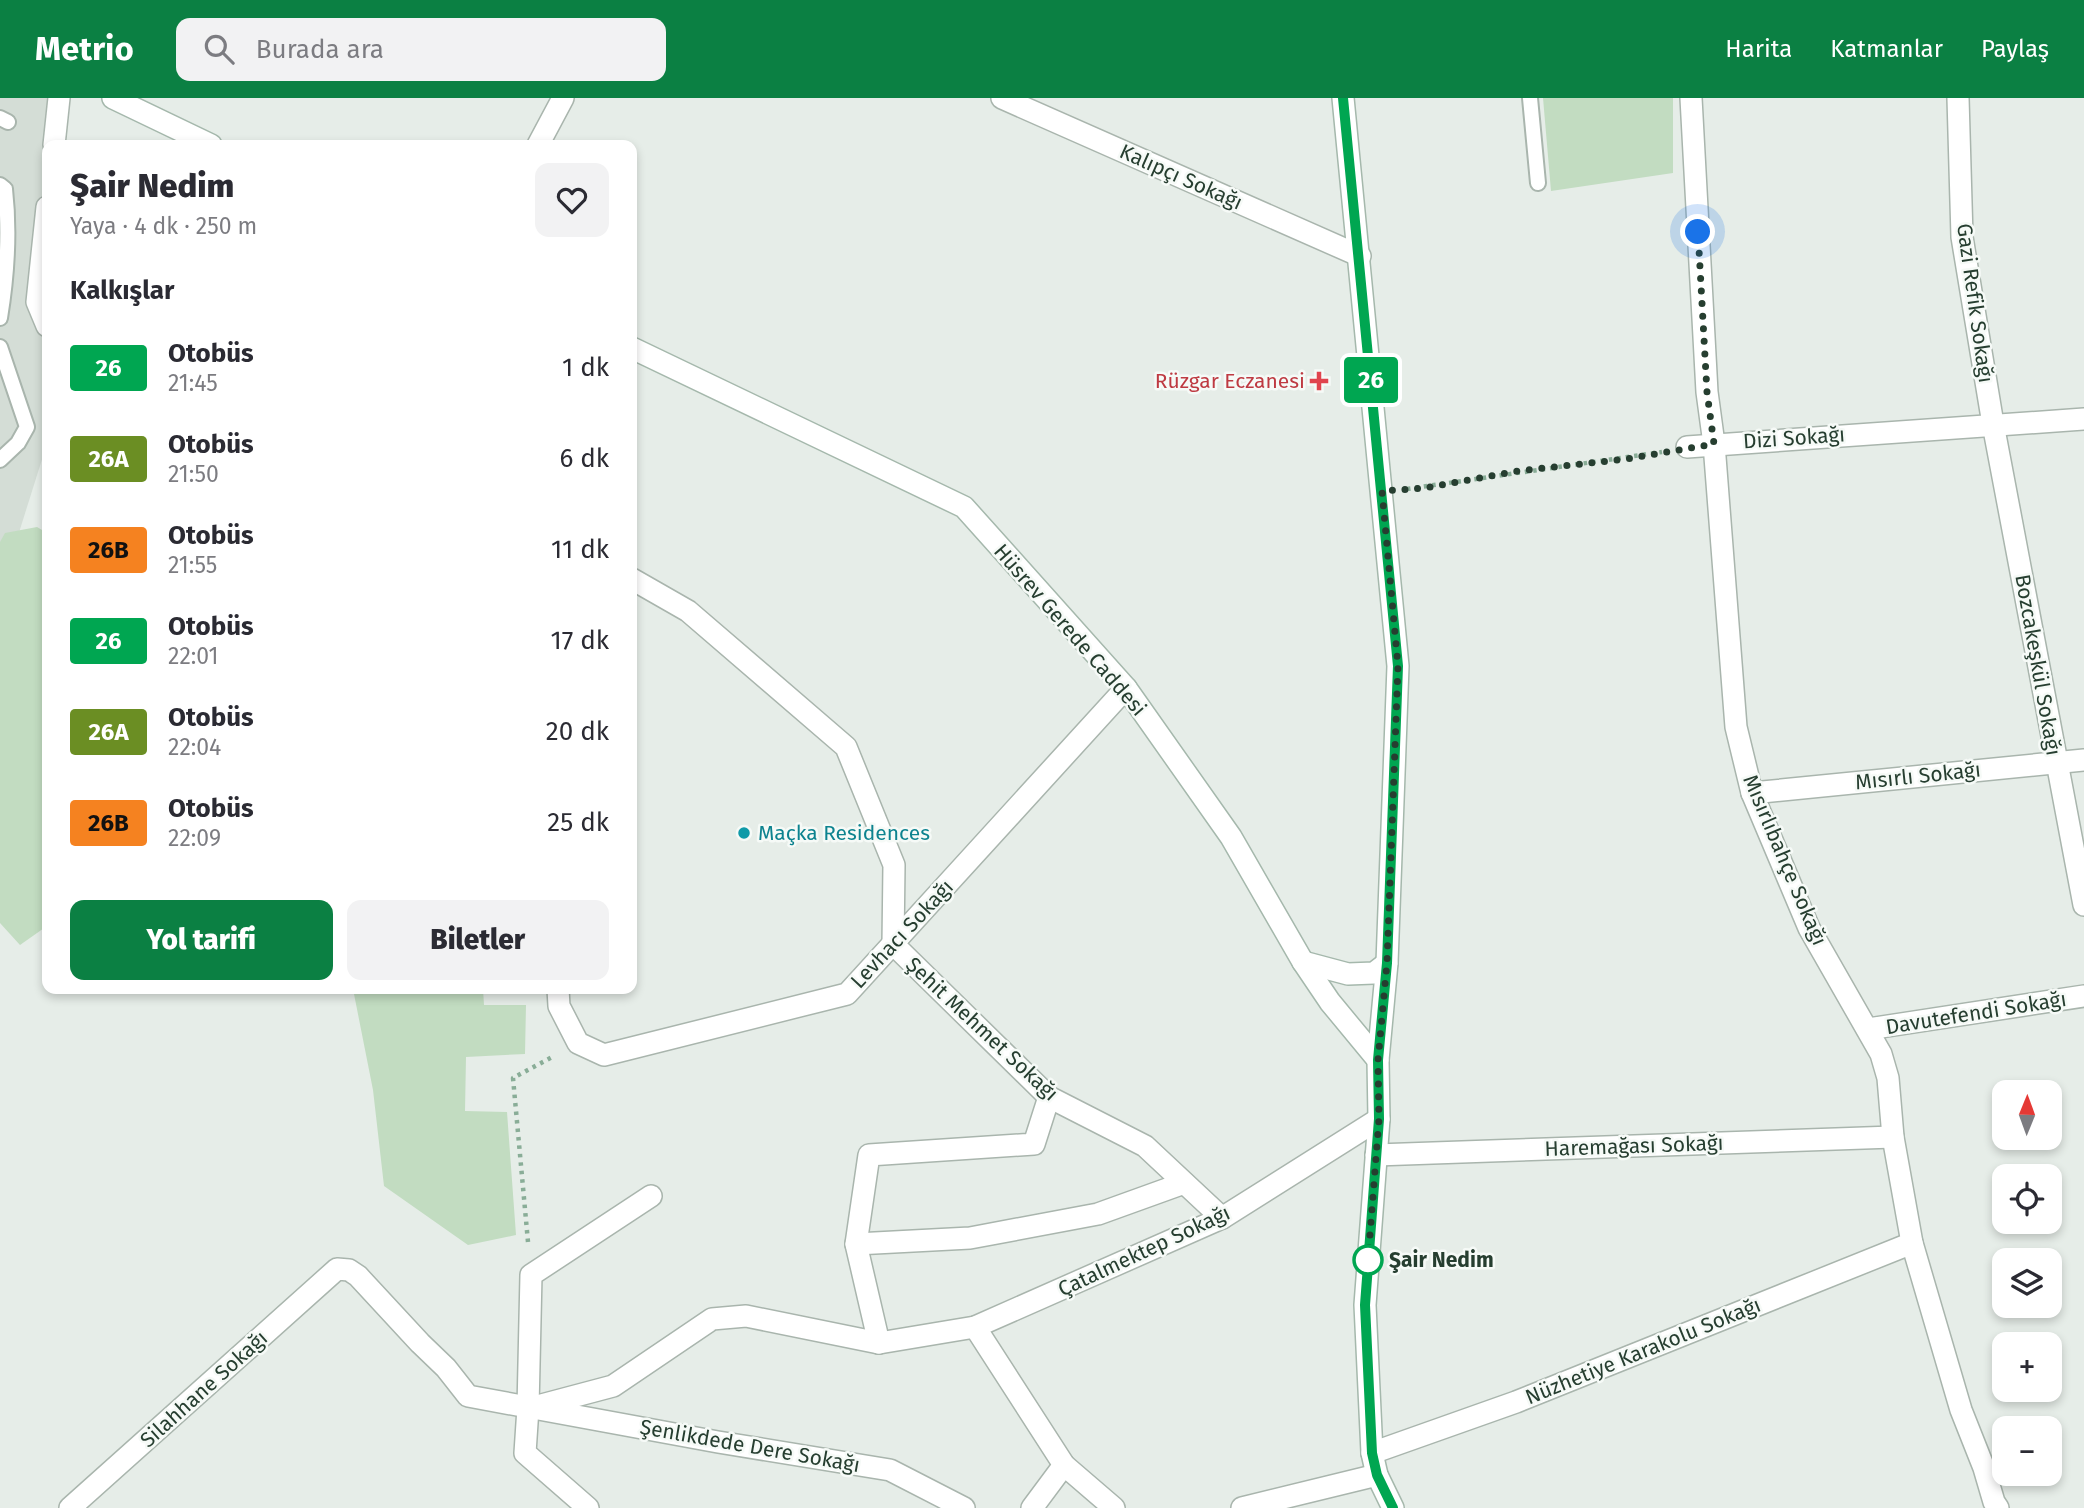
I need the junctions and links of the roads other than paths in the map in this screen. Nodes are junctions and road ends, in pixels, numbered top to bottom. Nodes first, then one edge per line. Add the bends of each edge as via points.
1 (59, 98) edge
2 (113, 98) edge
3 (563, 98) edge
4 (1002, 98) edge
5 (1343, 98) edge
6 (1530, 98) edge
7 (1691, 98) edge
8 (1958, 98) edge
9 (55, 140) edge
10 (201, 140) edge
11 (541, 140) edge
12 (1538, 183) dead end
13 (0, 185) edge
14 (1360, 256) junction
15 (0, 318) edge
16 (0, 347) edge
17 (637, 350) edge
18 (6, 386) edge
19 (2084, 419) edge
20 (1993, 424) junction
21 (1714, 444) junction
22 (1687, 447) road end
23 (0, 460) edge
24 (637, 582) edge
25 (1125, 688) junction
26 (2084, 760) edge
27 (2056, 763) junction
28 (1752, 793) junction
29 (2084, 905) edge
30 (893, 944) junction
31 (1303, 962) junction
32 (1387, 963) junction
33 (558, 994) edge
34 (2084, 996) edge
35 (1868, 1029) junction
36 (1378, 1060) junction
37 (1049, 1097) junction
38 (1379, 1119) junction
39 (1893, 1137) junction
40 (1376, 1154) junction
41 (1184, 1183) junction
42 (651, 1196) dead end
43 (1222, 1218) junction
44 (1912, 1243) junction
45 (856, 1244) junction
46 (337, 1269) joint
47 (975, 1327) junction
48 (878, 1343) junction
49 (528, 1408) junction
50 (1372, 1453) junction
51 (1064, 1465) junction
52 (1377, 1475) junction
53 (70, 1508) edge
54 (588, 1508) edge
55 (964, 1508) edge
56 (1032, 1508) edge
57 (1114, 1508) edge
58 (1242, 1508) edge
59 (1393, 1508) edge
60 (1998, 1508) edge

1 - 9 street
2 - 10 street
3 - 11 street
4 - 14 street, Kalıpçı Sokağı
5 - 14 street
6 - 12 lane
7 - 21 street, Mısırlıbahçe Sokağı via 1707,392
8 - 20 street, Gazi Refik Sokağı via 1962,237
13 - 15 lane via 5,189 9,223
14 - 32 street via 1398,666
16 - 18 lane
17 - 25 street, Hüsrev Gerede Caddesi via 964,507
18 - 23 lane via 27,427
19 - 20 street, Dizi Sokağı
20 - 21 street, Dizi Sokağı
20 - 27 street, Bozcakeşkül Sokağı
21 - 22 street, Dizi Sokağı
21 - 28 street, Mısırlıbahçe Sokağı via 1736,727
24 - 30 street, Şehit Mehmet Sokağı via 688,611 846,747 894,865
25 - 30 street, Levhacı Sokağı
25 - 31 street, Hüsrev Gerede Caddesi via 1231,838
26 - 27 street, Mısırlı Sokağı
27 - 28 street, Mısırlı Sokağı
27 - 29 street, Bozcakeşkül Sokağı
28 - 35 street, Mısırlıbahçe Sokağı via 1809,928
30 - 33 street, Levhacı Sokağı via 847,994 604,1055 578,1043 559,1006
30 - 37 street, Şehit Mehmet Sokağı
31 - 32 street via 1349,974 1374,973
31 - 36 street, Hüsrev Gerede Caddesi
32 - 36 street
34 - 35 street, Davutefendi Sokağı
35 - 39 street, Mısırlıbahçe Sokağı via 1888,1078
36 - 38 street
37 - 41 street, Şehit Mehmet Sokağı via 1145,1146
37 - 45 street via 1034,1144 869,1155
38 - 40 street
38 - 43 street, Çatalmektep Sokağı
39 - 40 street, Haremağası Sokağı
39 - 44 street, Mısırlıbahçe Sokağı
40 - 50 street via 1365,1305
41 - 43 street, Şehit Mehmet Sokağı
41 - 45 street via 1098,1214 983,1236
42 - 49 street via 531,1275
43 - 47 street, Çatalmektep Sokağı
44 - 50 street, Nüzhetiye Karakolu Sokağı via 1516,1402
44 - 60 street, Mısırlıbahçe Sokağı via 1961,1410
45 - 48 street
46 - 49 street, Şenlikdede Dere Sokağı via 358,1276 468,1396
46 - 53 street, Silahhane Sokağı
47 - 48 street, Çatalmektep Sokağı
47 - 51 street
48 - 49 street via 746,1316 712,1319 613,1386
49 - 54 street via 524,1453
49 - 55 street, Şenlikdede Dere Sokağı via 890,1470
50 - 52 street
51 - 56 street
51 - 57 street
52 - 58 street
52 - 59 street

